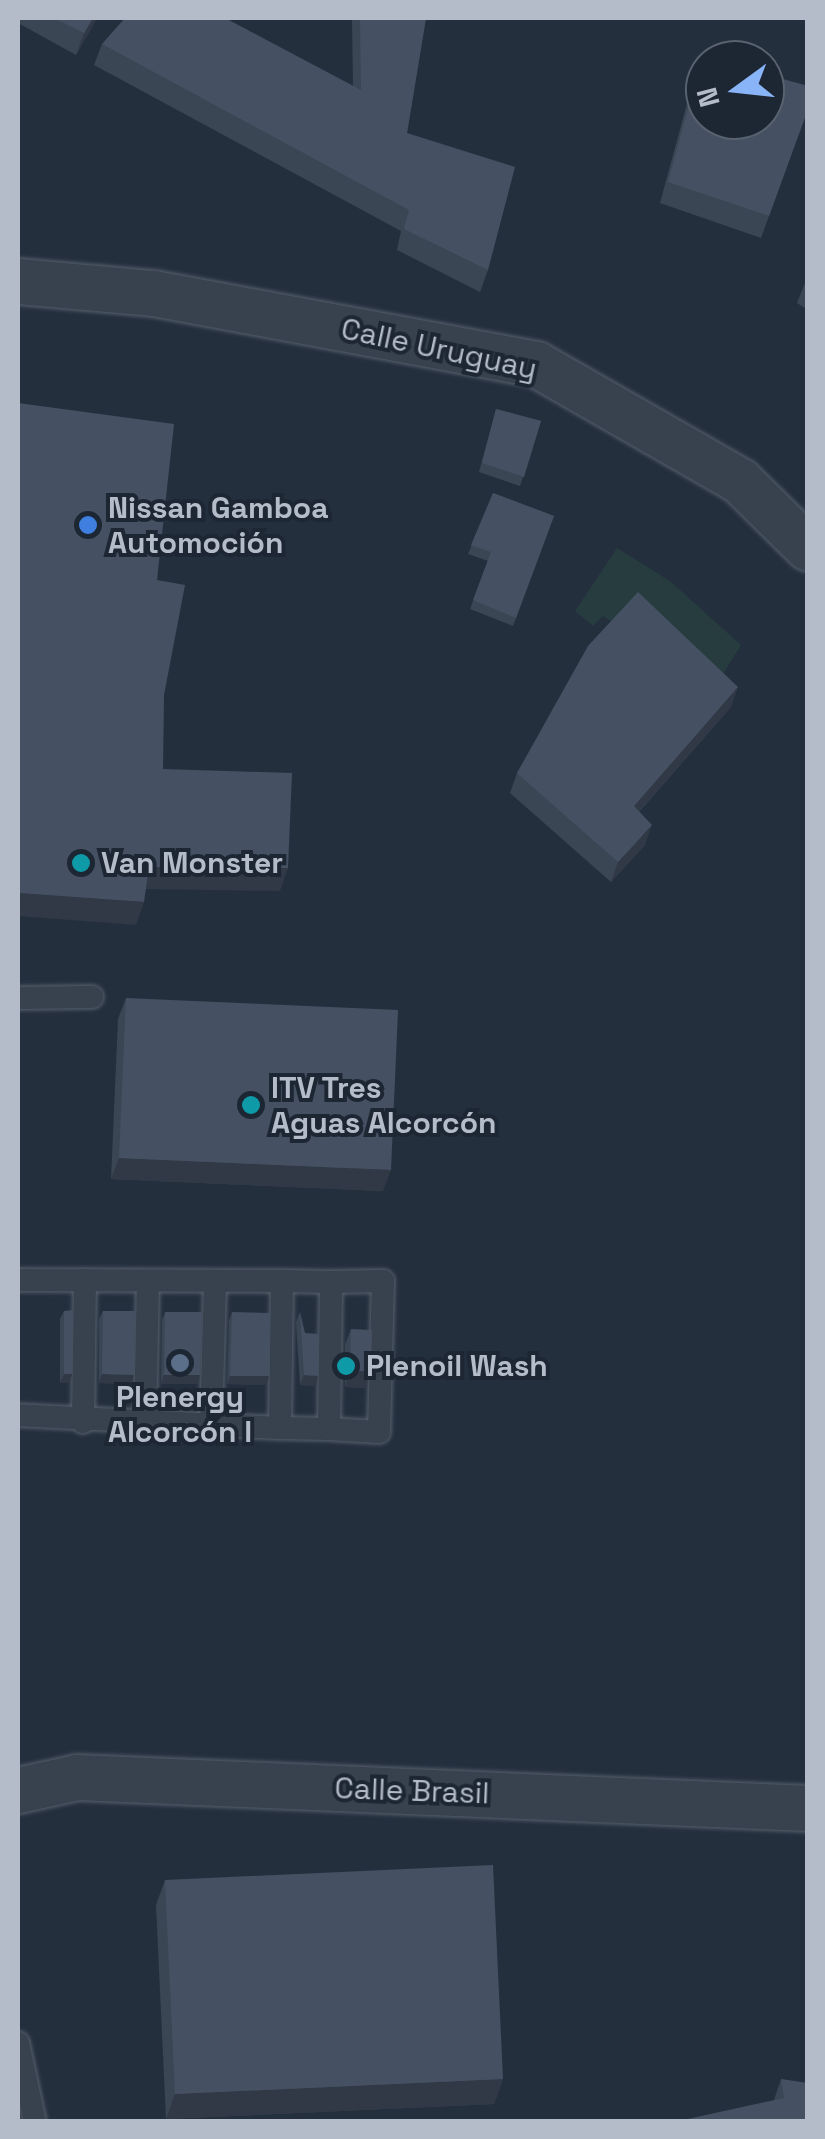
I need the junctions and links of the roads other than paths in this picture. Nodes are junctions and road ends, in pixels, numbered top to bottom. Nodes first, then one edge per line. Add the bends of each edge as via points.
1 (18, 281) edge
2 (808, 548) edge
3 (18, 998) edge
4 (92, 998) dead end
5 (18, 1280) edge
6 (85, 1280) junction
7 (148, 1281) junction
8 (215, 1281) junction
9 (282, 1281) junction
10 (331, 1282) junction
11 (18, 1414) edge
12 (83, 1422) junction
13 (145, 1424) junction
14 (211, 1426) junction
15 (280, 1428) junction
16 (329, 1428) junction
17 (18, 1790) edge
18 (808, 1808) edge
19 (18, 2043) edge
20 (35, 2122) edge

1 - 2 street, Calle Uruguay via 152,294 536,364 740,481
3 - 4 lane
5 - 6 lane
6 - 7 lane
6 - 12 lane
7 - 8 lane
7 - 13 lane
8 - 9 lane
8 - 14 lane
9 - 10 lane
9 - 15 lane
10 - 16 lane
10 - 16 lane via 382,1282 379,1432
11 - 12 lane
12 - 13 lane
13 - 14 lane
14 - 15 lane
15 - 16 lane
17 - 18 street, Calle Brasil via 77,1777
19 - 20 lane

